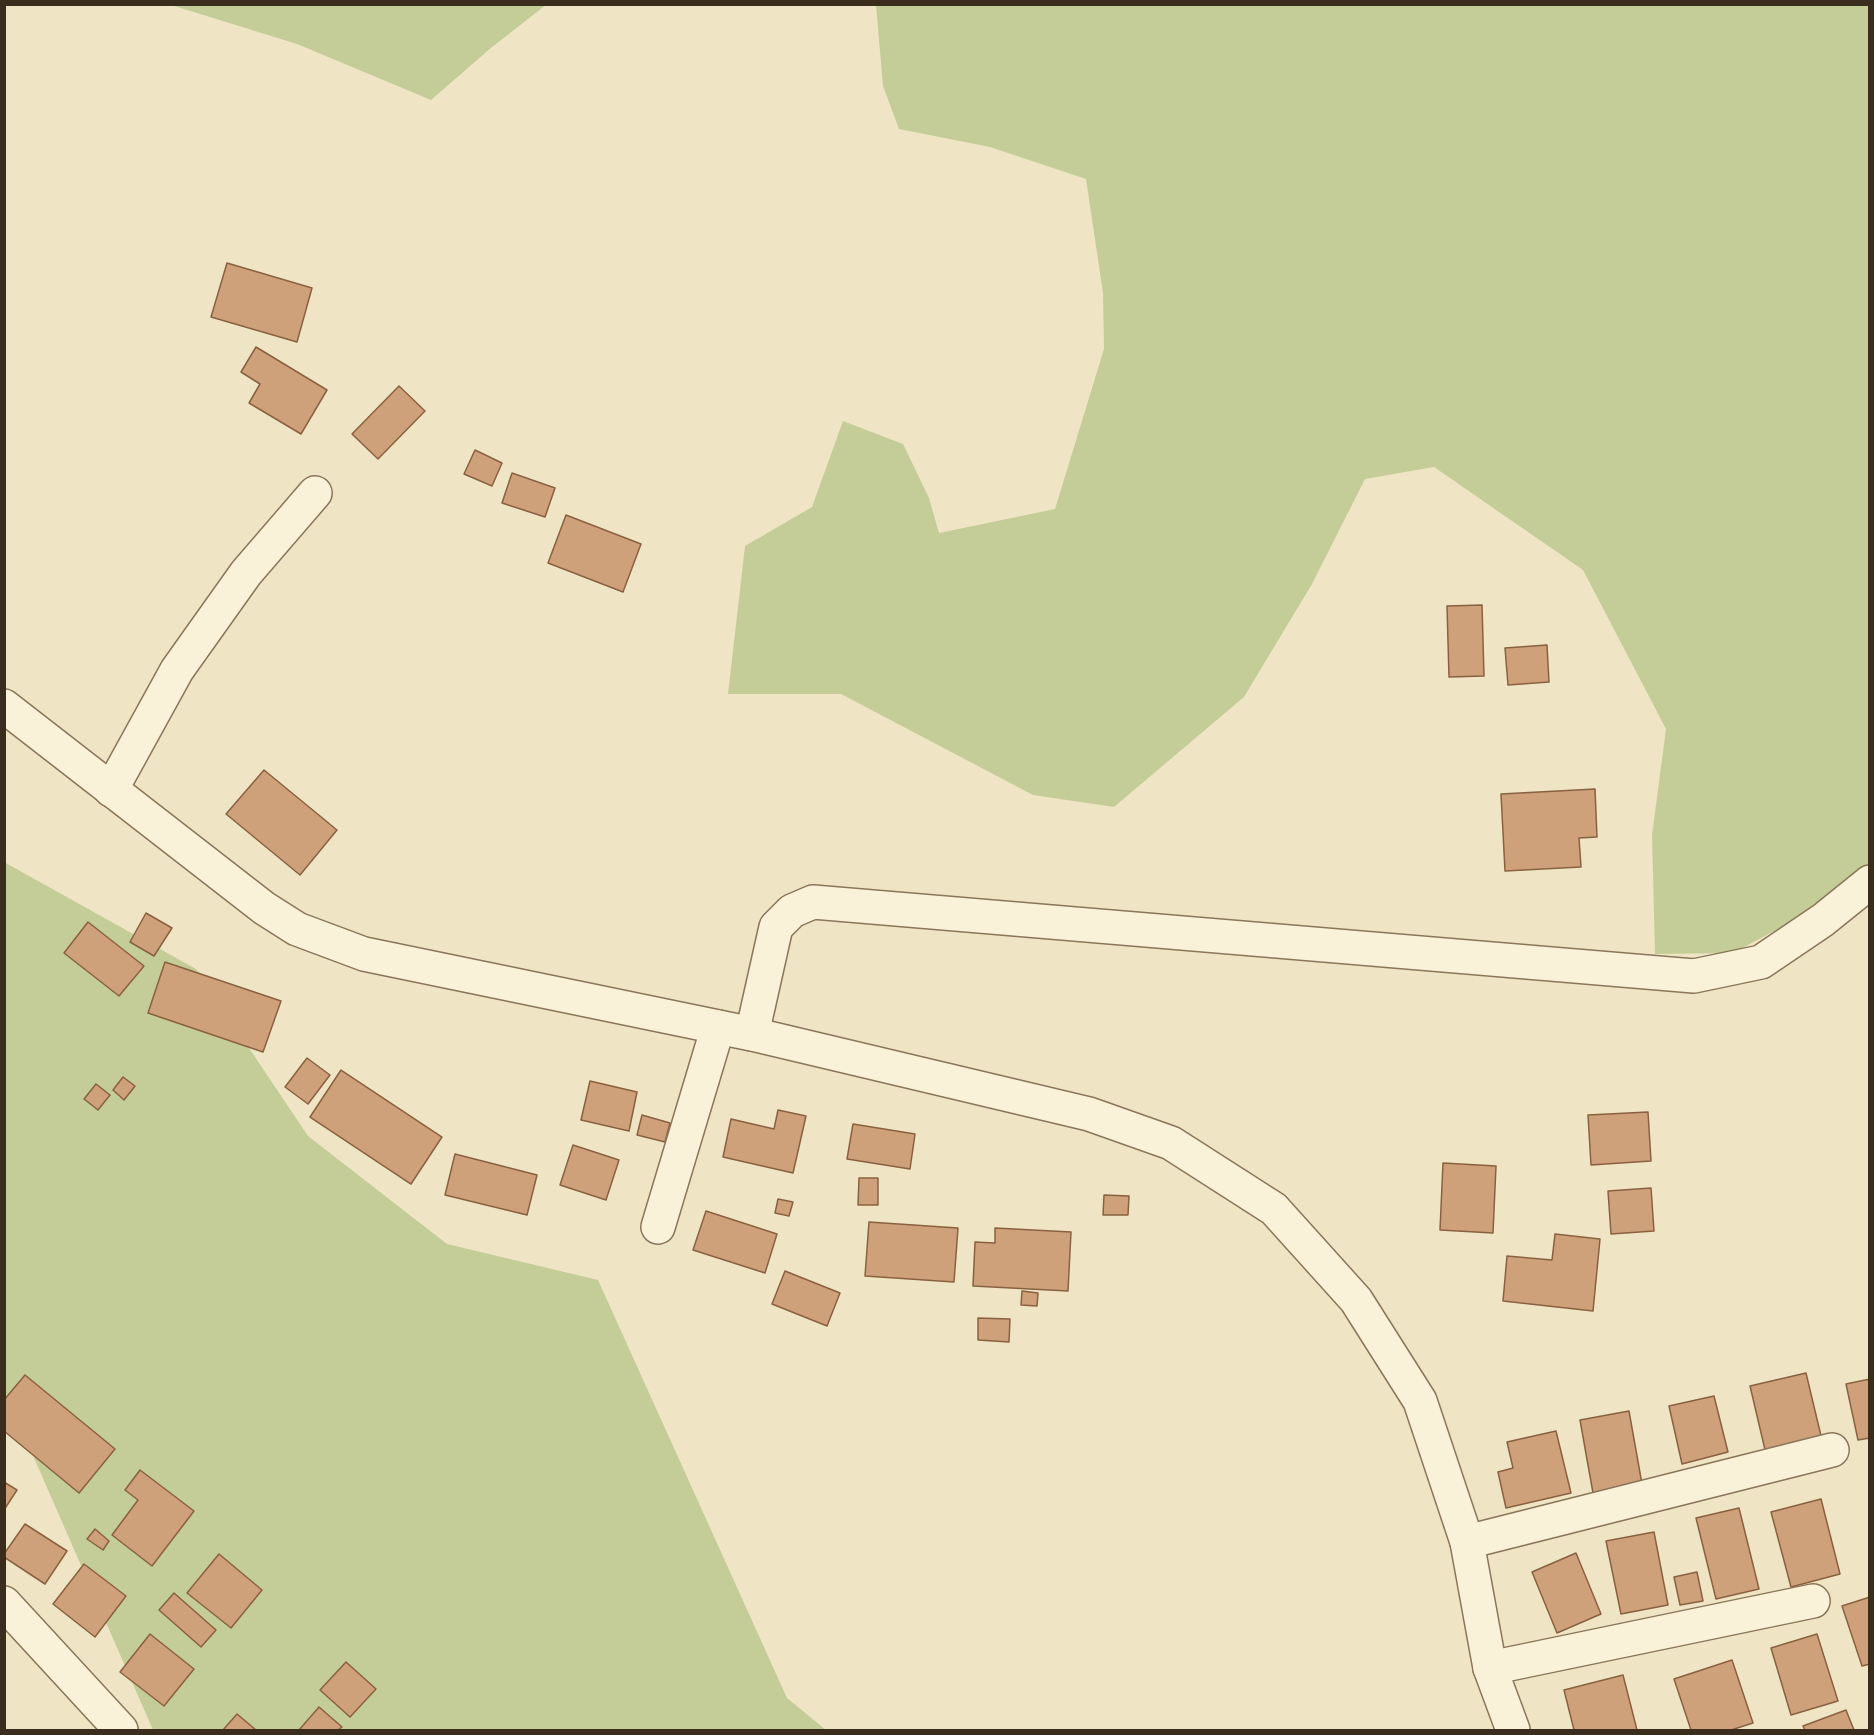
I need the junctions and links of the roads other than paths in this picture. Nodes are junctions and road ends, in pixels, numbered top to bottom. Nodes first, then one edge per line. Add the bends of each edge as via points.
1 (315, 493) dead end
2 (4, 706) edge
3 (111, 790) junction
4 (1869, 882) edge
5 (718, 1028) junction
6 (752, 1034) junction
7 (658, 1227) dead end
8 (1832, 1450) dead end
9 (1467, 1542) junction
10 (1813, 1601) dead end
11 (4, 1603) edge
12 (1490, 1668) junction
13 (120, 1731) edge
14 (1514, 1731) edge

1 - 3 street via 246,573 177,670
2 - 3 street
3 - 5 street via 297,930 364,954
4 - 6 street via 1823,920 1761,962 1694,976 813,902 792,911 776,927
5 - 6 street
5 - 7 street
6 - 9 street via 1089,1114 1171,1143 1274,1209 1356,1300 1420,1401
8 - 9 street
9 - 12 street
10 - 12 street
11 - 13 street
12 - 14 street

